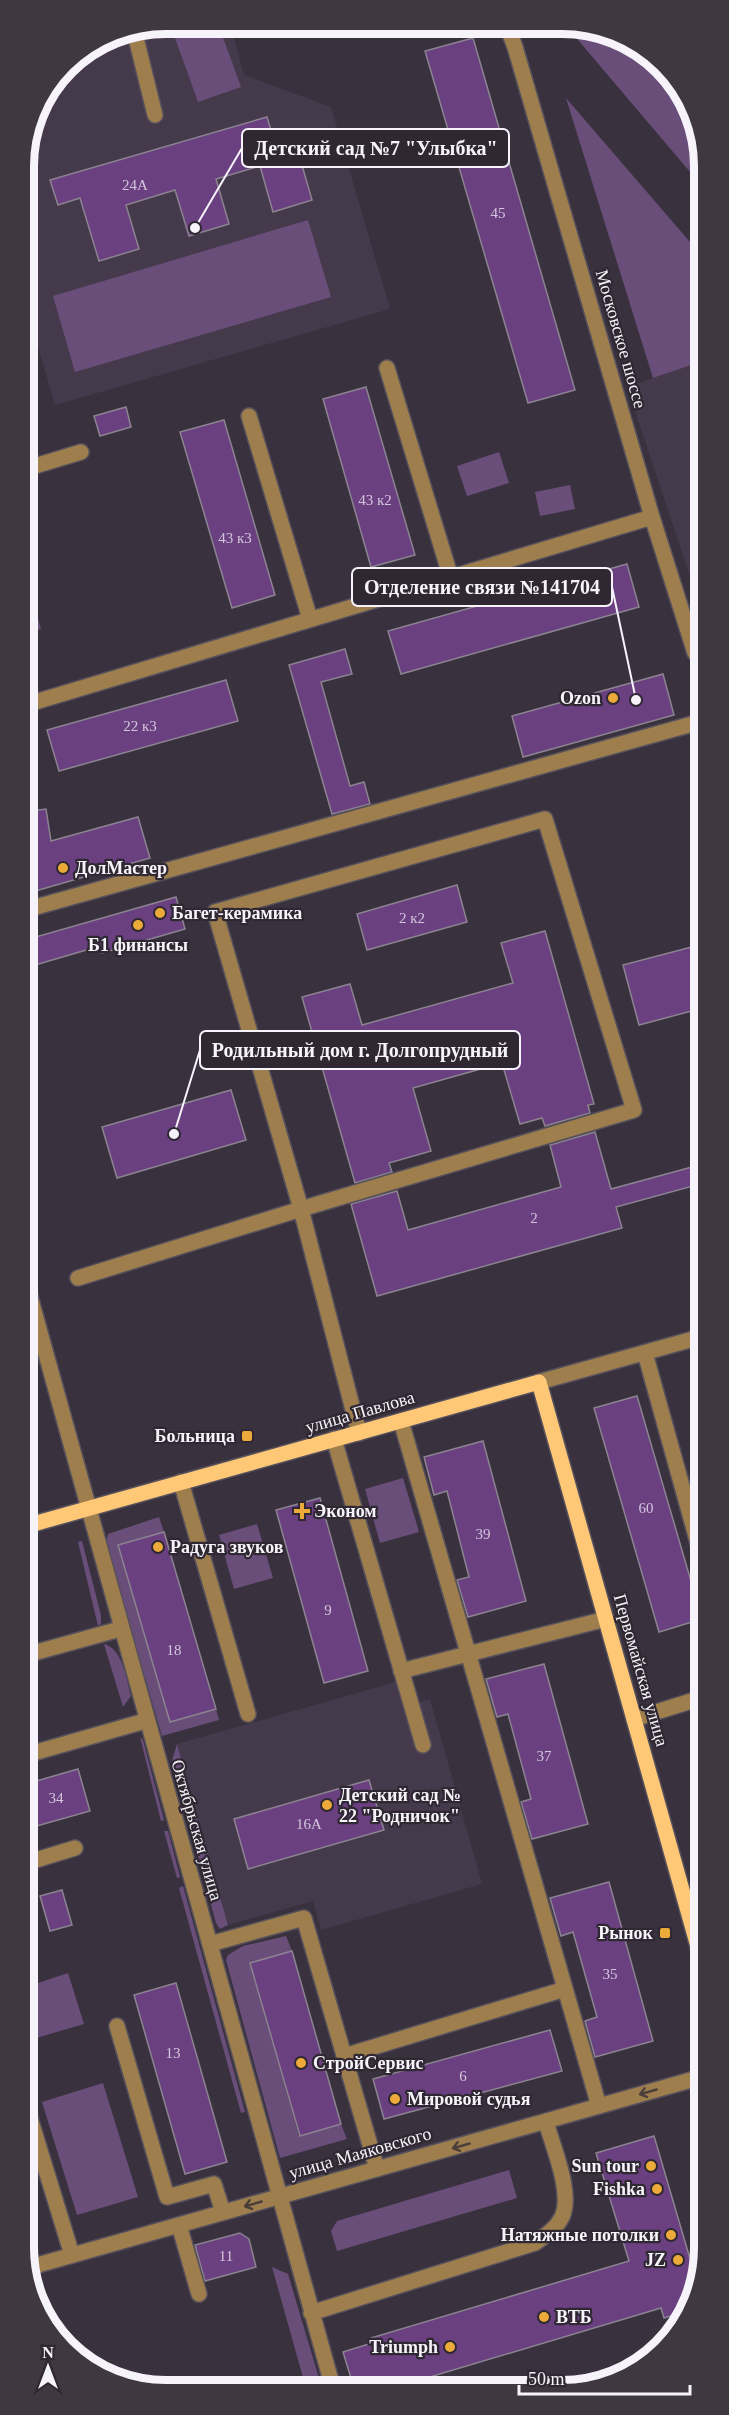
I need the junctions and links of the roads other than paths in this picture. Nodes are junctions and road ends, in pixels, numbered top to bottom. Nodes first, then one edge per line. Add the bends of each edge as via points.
1 (510, 34) edge
2 (136, 38) edge
3 (154, 115) dead end
4 (387, 368) dead end
5 (249, 416) dead end
6 (81, 452) dead end
7 (35, 466) edge
8 (652, 517) junction
9 (451, 578) junction
10 (310, 619) junction
11 (694, 650) edge
12 (35, 702) edge
13 (694, 724) edge
14 (35, 907) edge
15 (302, 1209) junction
16 (78, 1278) dead end
17 (34, 1318) edge
18 (694, 1339) edge
19 (645, 1353) junction
20 (539, 1382) junction
21 (401, 1421) junction
22 (358, 1432) junction
23 (334, 1439) junction
24 (181, 1482) junction
25 (88, 1508) junction
26 (694, 1522) edge
27 (34, 1524) edge
28 (606, 1619) junction
29 (120, 1629) junction
30 (34, 1653) edge
31 (469, 1654) junction
32 (401, 1671) junction
33 (694, 1700) edge
34 (248, 1714) dead end
35 (634, 1719) junction
36 (146, 1721) junction
37 (423, 1745) dead end
38 (34, 1753) edge
39 (75, 1848) dead end
40 (34, 1860) edge
41 (694, 1932) edge
42 (210, 1944) junction
43 (565, 1989) junction
44 (117, 2026) dead end
45 (344, 2056) junction
46 (694, 2079) edge
47 (599, 2106) junction
48 (546, 2122) junction
49 (34, 2128) edge
50 (377, 2169) junction
51 (280, 2196) junction
52 (222, 2212) junction
53 (179, 2225) junction
54 (72, 2255) junction
55 (36, 2265) edge
56 (199, 2294) dead end
57 (311, 2313) junction
58 (331, 2380) edge

1 - 8 street, Московское шоссе
2 - 3 street
4 - 9 street
5 - 10 street
6 - 7 street
8 - 9 street
8 - 11 street, Московское шоссе
9 - 10 street
10 - 12 street
13 - 14 street
15 - 15 street via 634,1110 545,819 215,912
15 - 16 street
15 - 22 street
17 - 25 street, Октябрьская улица
18 - 19 street, улица Павлова
19 - 20 street, улица Павлова
19 - 26 street
20 - 21 main road, улица Павлова
20 - 28 main road, Первомайская улица
21 - 22 main road, улица Павлова
21 - 31 street
22 - 23 main road, улица Павлова
23 - 24 main road, улица Павлова
23 - 32 street
24 - 25 main road, улица Павлова
24 - 34 street
25 - 27 main road, улица Павлова
25 - 29 street, Октябрьская улица
28 - 31 street
28 - 35 main road, Первомайская улица
29 - 30 street
29 - 36 street, Октябрьская улица
31 - 32 street
31 - 43 street
32 - 37 street
33 - 35 street
35 - 41 main road, Первомайская улица
36 - 38 street
36 - 42 street, Октябрьская улица
39 - 40 street
42 - 45 street via 304,1918
42 - 51 street, Октябрьская улица
43 - 45 street
43 - 47 street
44 - 52 street via 167,2197 214,2184
45 - 50 street
46 -> 47 street, улица Маяковского
47 - 48 street, улица Маяковского
48 -> 50 street, улица Маяковского
48 - 57 street via 566,2194 562,2217 552,2230 535,2243
49 - 54 street
50 - 51 street, улица Маяковского
51 -> 52 street, улица Маяковского
51 - 57 street, Октябрьская улица
52 - 53 street, улица Маяковского
53 - 54 street, улица Маяковского
53 - 56 street
54 - 55 street, улица Маяковского
57 - 58 street, Октябрьская улица

